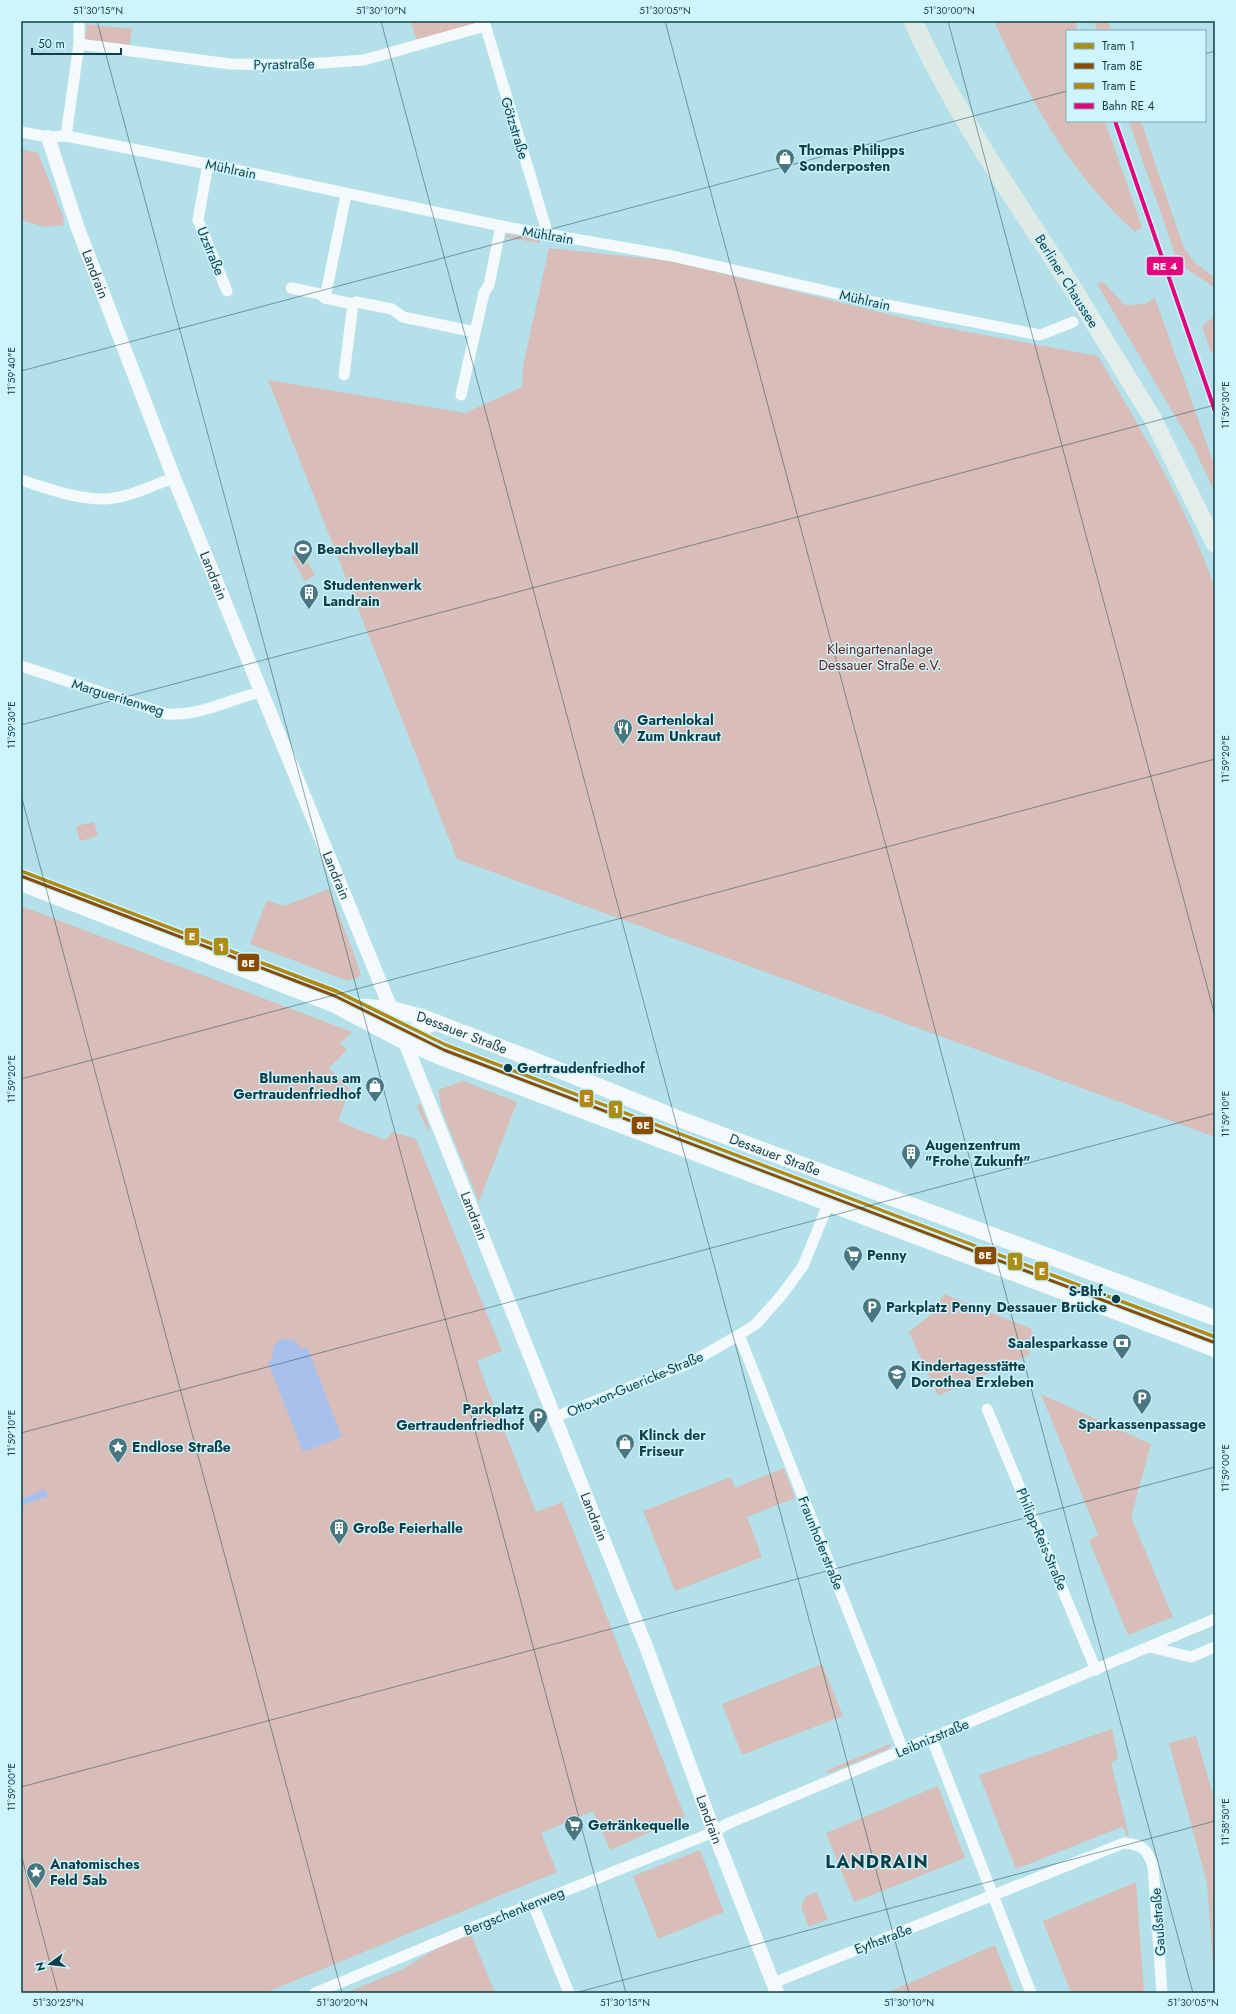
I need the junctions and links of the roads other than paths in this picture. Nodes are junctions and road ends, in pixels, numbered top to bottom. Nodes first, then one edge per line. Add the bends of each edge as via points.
1 (80, 21) edge
2 (913, 21) edge
3 (925, 21) edge
4 (484, 24) edge
5 (80, 44) junction
6 (21, 132) edge
7 (66, 136) junction
8 (48, 137) junction
9 (208, 164) junction
10 (346, 195) junction
11 (501, 226) junction
12 (548, 235) junction
13 (291, 288) dead end
14 (227, 291) dead end
15 (1082, 292) junction
16 (325, 298) junction
17 (353, 304) junction
18 (1073, 322) dead end
19 (475, 332) junction
20 (344, 375) dead end
21 (461, 395) dead end
22 (174, 478) junction
23 (21, 480) edge
24 (1215, 521) edge
25 (1215, 544) edge
26 (21, 666) edge
27 (262, 692) junction
28 (21, 883) edge
29 (333, 1004) junction
30 (391, 1009) junction
31 (436, 1022) junction
32 (405, 1042) junction
33 (829, 1202) junction
34 (1215, 1318) edge
35 (739, 1335) junction
36 (1215, 1348) edge
37 (988, 1409) dead end
38 (555, 1417) junction
39 (1215, 1619) edge
40 (1150, 1647) junction
41 (1215, 1647) edge
42 (1096, 1670) junction
43 (932, 1739) junction
44 (903, 1750) junction
45 (714, 1832) junction
46 (1148, 1852) joint
47 (993, 1896) junction
48 (533, 1904) junction
49 (775, 1988) edge
50 (315, 1993) edge
51 (569, 1993) edge
52 (1031, 1993) edge
53 (1162, 1993) edge

1 - 5 street
2 - 15 highway, Berliner Chaussee via 943,81 973,132
3 - 15 highway, Berliner Chaussee via 982,127
4 - 5 street, Pyrastraße via 364,60 294,65 230,64
4 - 12 street, Götzstraße
5 - 7 street
6 - 8 street, Mühlrain
7 - 8 street, Mühlrain
7 - 9 street, Mühlrain
8 - 22 street, Landrain via 77,226
9 - 10 street, Mühlrain
9 - 14 street, Uzstraße via 198,220
10 - 11 street, Mühlrain
10 - 16 street
11 - 12 street, Mühlrain
11 - 19 street via 489,285 484,293
12 - 18 street, Mühlrain via 672,256 887,305 1040,335
13 - 16 street via 320,294
15 - 24 main road, Berliner Chaussee via 1115,334 1179,445
15 - 25 main road, Berliner Chaussee via 1153,419
16 - 17 street
17 - 19 street via 356,302 392,309 403,317
17 - 20 street
19 - 21 street
22 - 23 street via 103,499 75,495
22 - 27 street, Landrain
26 - 27 street, Margueritenweg via 167,714 201,712
27 - 30 street, Landrain
28 - 29 main road, Dessauer Straße
29 - 30 main road, Dessauer Straße
29 - 32 main road, Dessauer Straße
30 - 31 main road, Dessauer Straße
30 - 32 main road
31 - 32 main road via 414,1031
31 - 34 main road, Dessauer Straße via 682,1120
32 - 33 main road, Dessauer Straße
32 - 38 street, Landrain
33 - 35 street, Otto-von-Guericke-Straße via 811,1249 795,1278 764,1315
33 - 36 main road, Dessauer Straße
35 - 38 street, Otto-von-Guericke-Straße via 708,1354 668,1373
35 - 44 street, Fraunhoferstraße
37 - 42 street, Philipp-Reis-Straße
38 - 45 street, Landrain via 647,1649
39 - 40 street, Leibnizstraße
40 - 41 street via 1191,1657
40 - 42 street, Leibnizstraße
42 - 43 street, Leibnizstraße
43 - 44 street, Leibnizstraße
43 - 47 street
44 - 45 street, Leibnizstraße via 726,1824
45 - 48 street, Bergschenkenweg
45 - 49 street, Landrain
46 - 47 street, Eythstraße via 1135,1844 1124,1843
46 - 53 street, Gaußstraße via 1153,1866 1156,1891
47 - 49 street, Eythstraße
47 - 52 street
48 - 50 street, Bergschenkenweg
48 - 51 street

